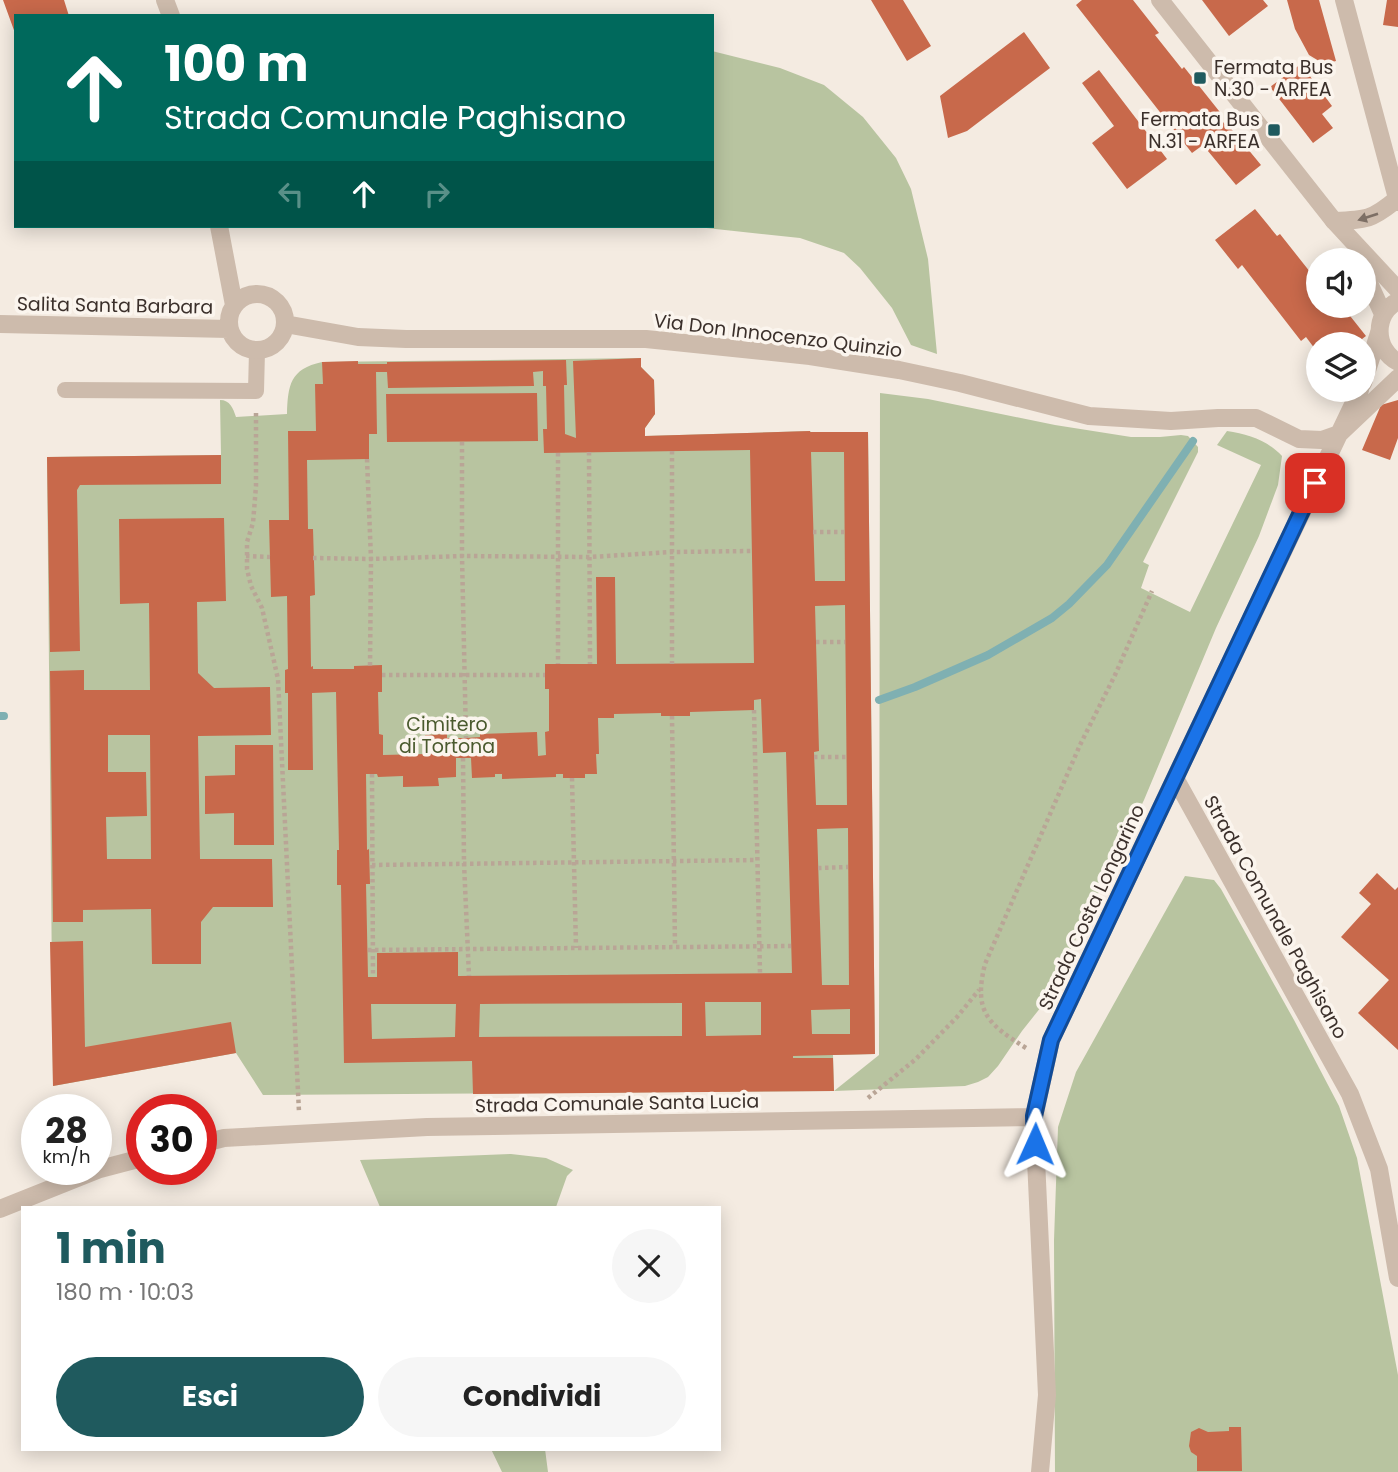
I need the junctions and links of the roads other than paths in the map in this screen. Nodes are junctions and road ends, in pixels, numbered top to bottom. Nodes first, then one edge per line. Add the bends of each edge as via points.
1 (1160, 0) edge
2 (1344, 0) edge
3 (1398, 202) edge
4 (1334, 221) junction
5 (219, 228) edge
6 (1348, 238) junction
7 (1353, 248) edge
8 (1398, 290) edge
9 (1376, 299) edge
10 (1398, 301) edge
11 (234, 305) junction
12 (1383, 314) junction
13 (0, 324) edge
14 (285, 324) junction
15 (229, 329) junction
16 (1378, 332) junction
17 (1376, 339) edge
18 (257, 351) junction
19 (1398, 362) edge
20 (1398, 378) edge
21 (65, 390) dead end
22 (1354, 402) edge
23 (1339, 434) junction
24 (1175, 778) junction
25 (1034, 1116) junction
26 (217, 1140) edge
27 (126, 1162) edge
28 (0, 1209) edge
29 (1398, 1278) edge
30 (1040, 1472) edge

1 - 4 street
2 - 3 street
3 -> 4 street via 1362,220
4 - 6 street
5 - 11 street
6 - 7 street
6 - 8 street
9 - 12 street
10 - 12 street
11 - 14 street via 249,295 267,296 281,307
11 - 15 street
12 - 16 street
13 - 15 street, Salita Santa Barbara
14 - 18 street via 273,346
14 - 23 street, Via Don Innocenzo Quinzio via 358,337 646,339 704,344 899,370 1089,416 1171,421 1256,418 1299,439 1322,440
15 - 18 street via 240,345
16 - 17 street
16 - 19 street via 1383,349
18 - 21 lane via 256,391
20 - 23 street
22 - 23 street
23 - 24 street
24 - 25 street, Strada Costa Longarino via 1051,1040
24 - 29 street, Strada Comunale Paghisano via 1350,1094 1379,1168
25 - 26 street, Strada Comunale Santa Lucia via 427,1128
25 - 30 street, Strada Costa Longarino via 1047,1395
27 - 28 street

